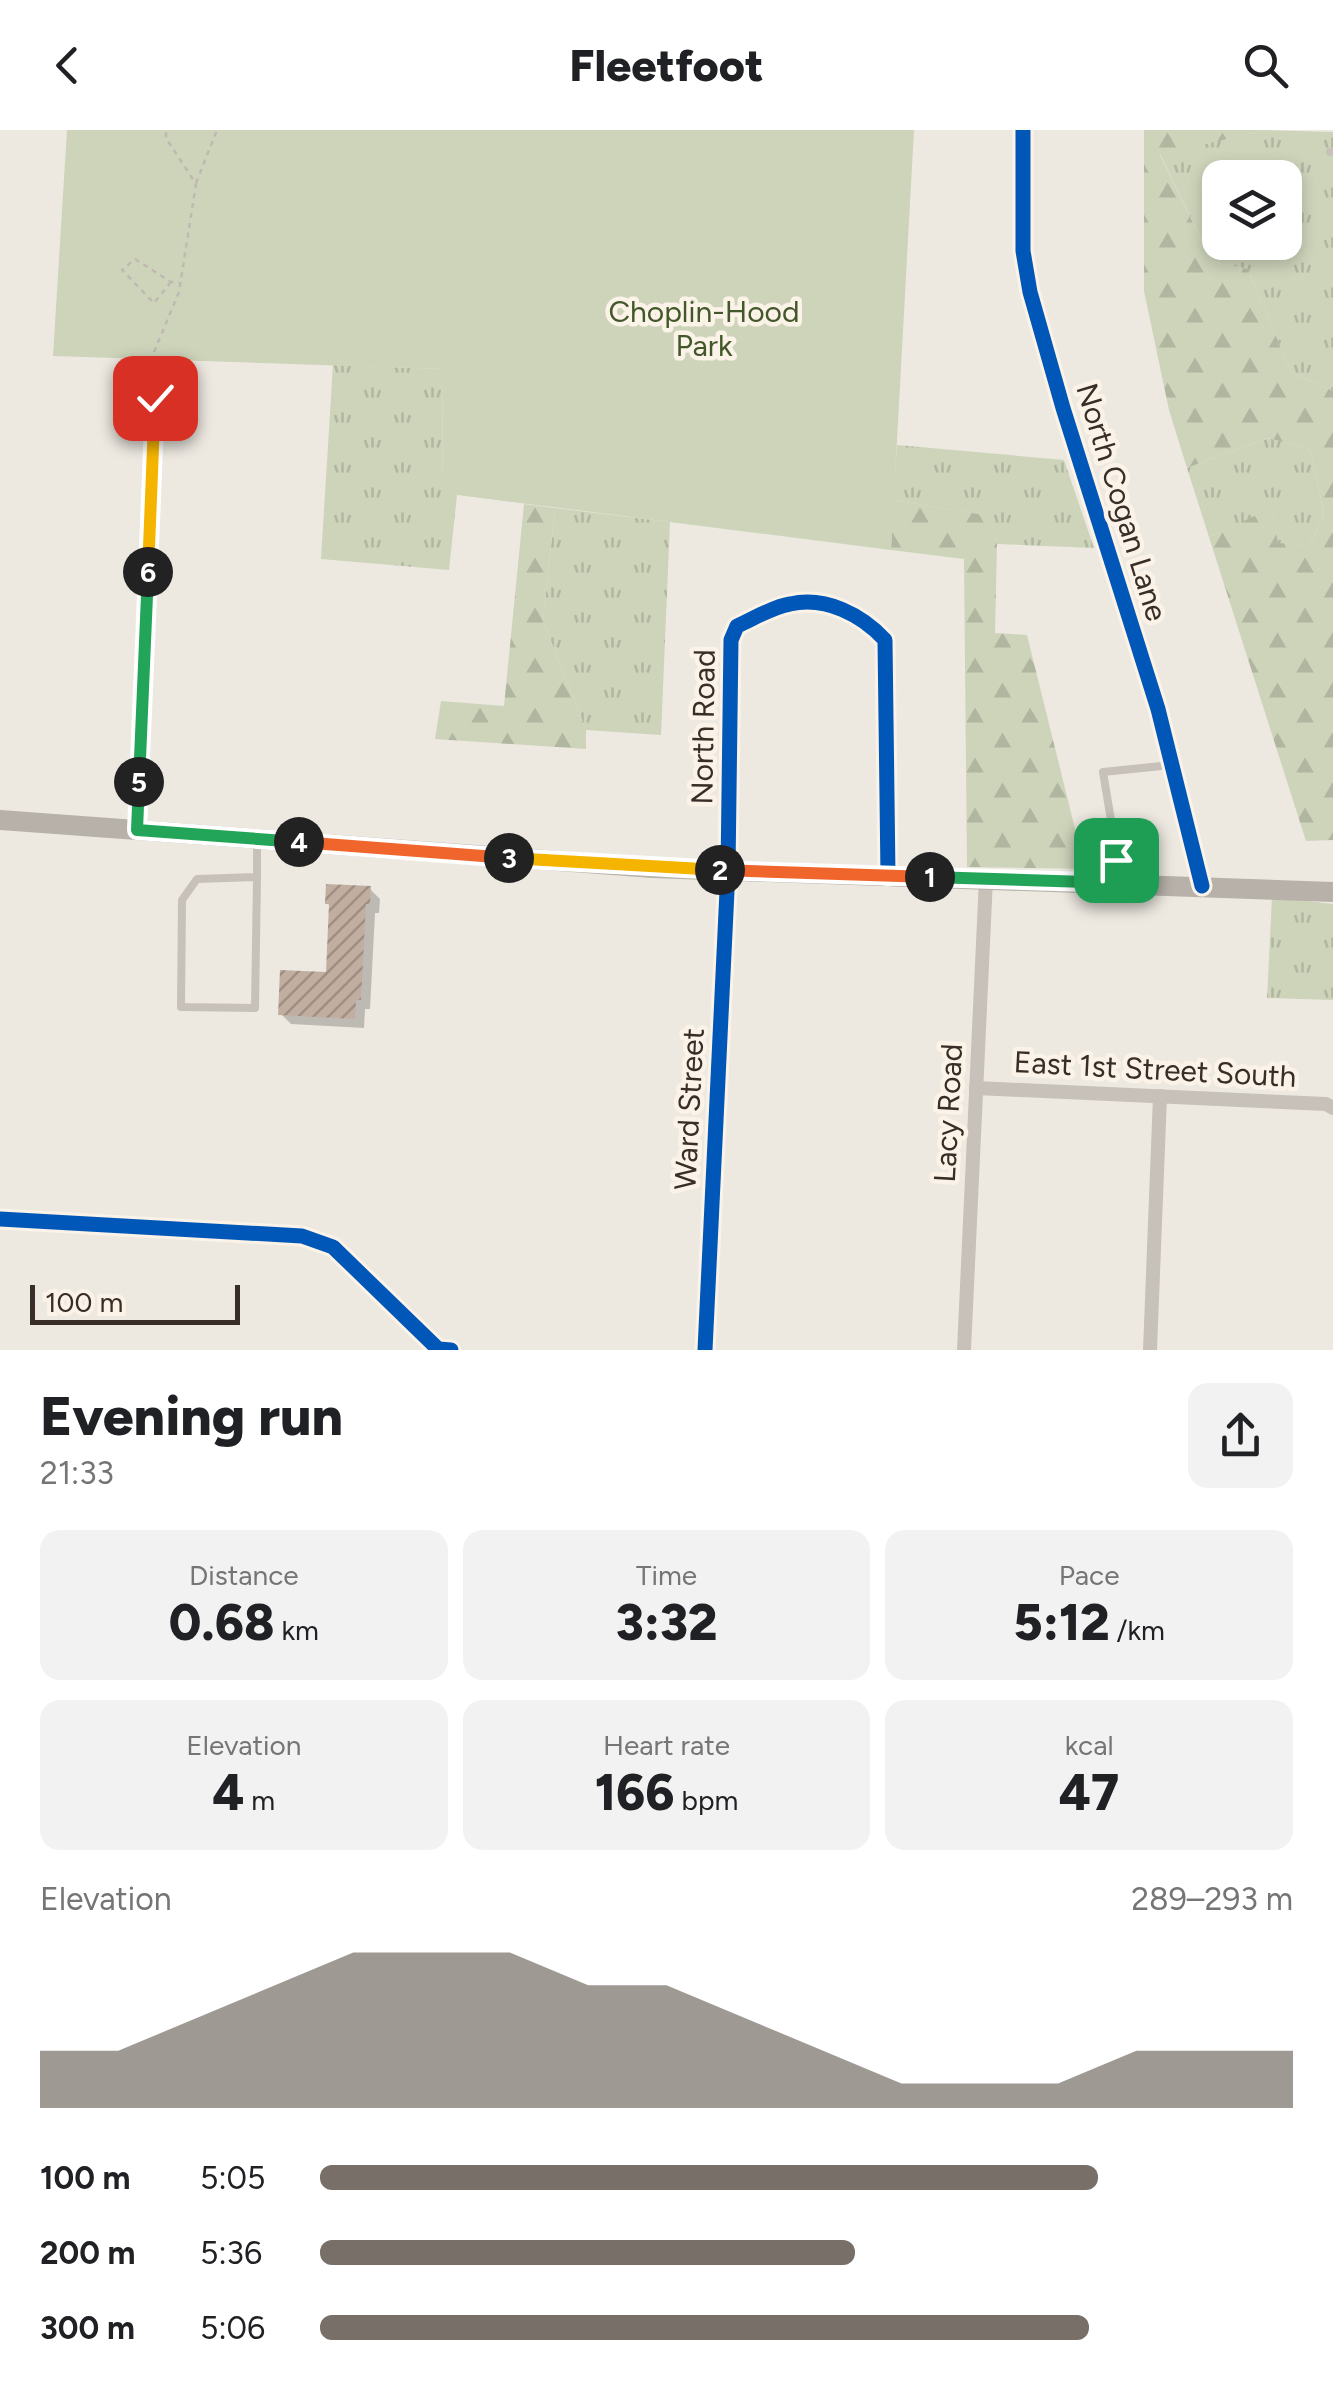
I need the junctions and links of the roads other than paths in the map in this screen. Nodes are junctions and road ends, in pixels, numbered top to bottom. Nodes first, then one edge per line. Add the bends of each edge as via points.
1 (1023, 130) edge
2 (154, 361) road end
3 (1172, 765) junction
4 (0, 820) edge
5 (137, 830) junction
6 (257, 839) junction
7 (728, 870) junction
8 (888, 876) junction
9 (257, 877) junction
10 (986, 878) junction
11 (1118, 883) junction
12 (1202, 886) junction
13 (1333, 892) edge
14 (976, 1088) junction
15 (1160, 1096) junction
16 (1332, 1107) edge
17 (0, 1220) edge
18 (451, 1350) edge
19 (705, 1350) edge
20 (964, 1350) edge
21 (1150, 1350) edge

1 - 3 street, North Cogan Lane via 1023,251 1030,292
2 - 5 street
3 - 11 lane via 1103,772
3 - 12 street, North Cogan Lane
4 - 5 main road
5 - 6 main road
6 - 7 main road
6 - 9 lane
7 - 8 main road
7 - 8 street, North Road via 731,640 737,626 790,603 830,604 885,640
7 - 19 street, Ward Street
8 - 10 main road
9 - 9 lane via 198,879 182,900 181,1007 255,1008
10 - 11 main road
10 - 14 street, Lacy Road
11 - 12 main road
12 - 13 main road
14 - 15 street, East 1st Street South
14 - 20 street, Lacy Road
15 - 16 street, East 1st Street South
15 - 21 street
17 - 18 street via 302,1236 333,1246 438,1348

